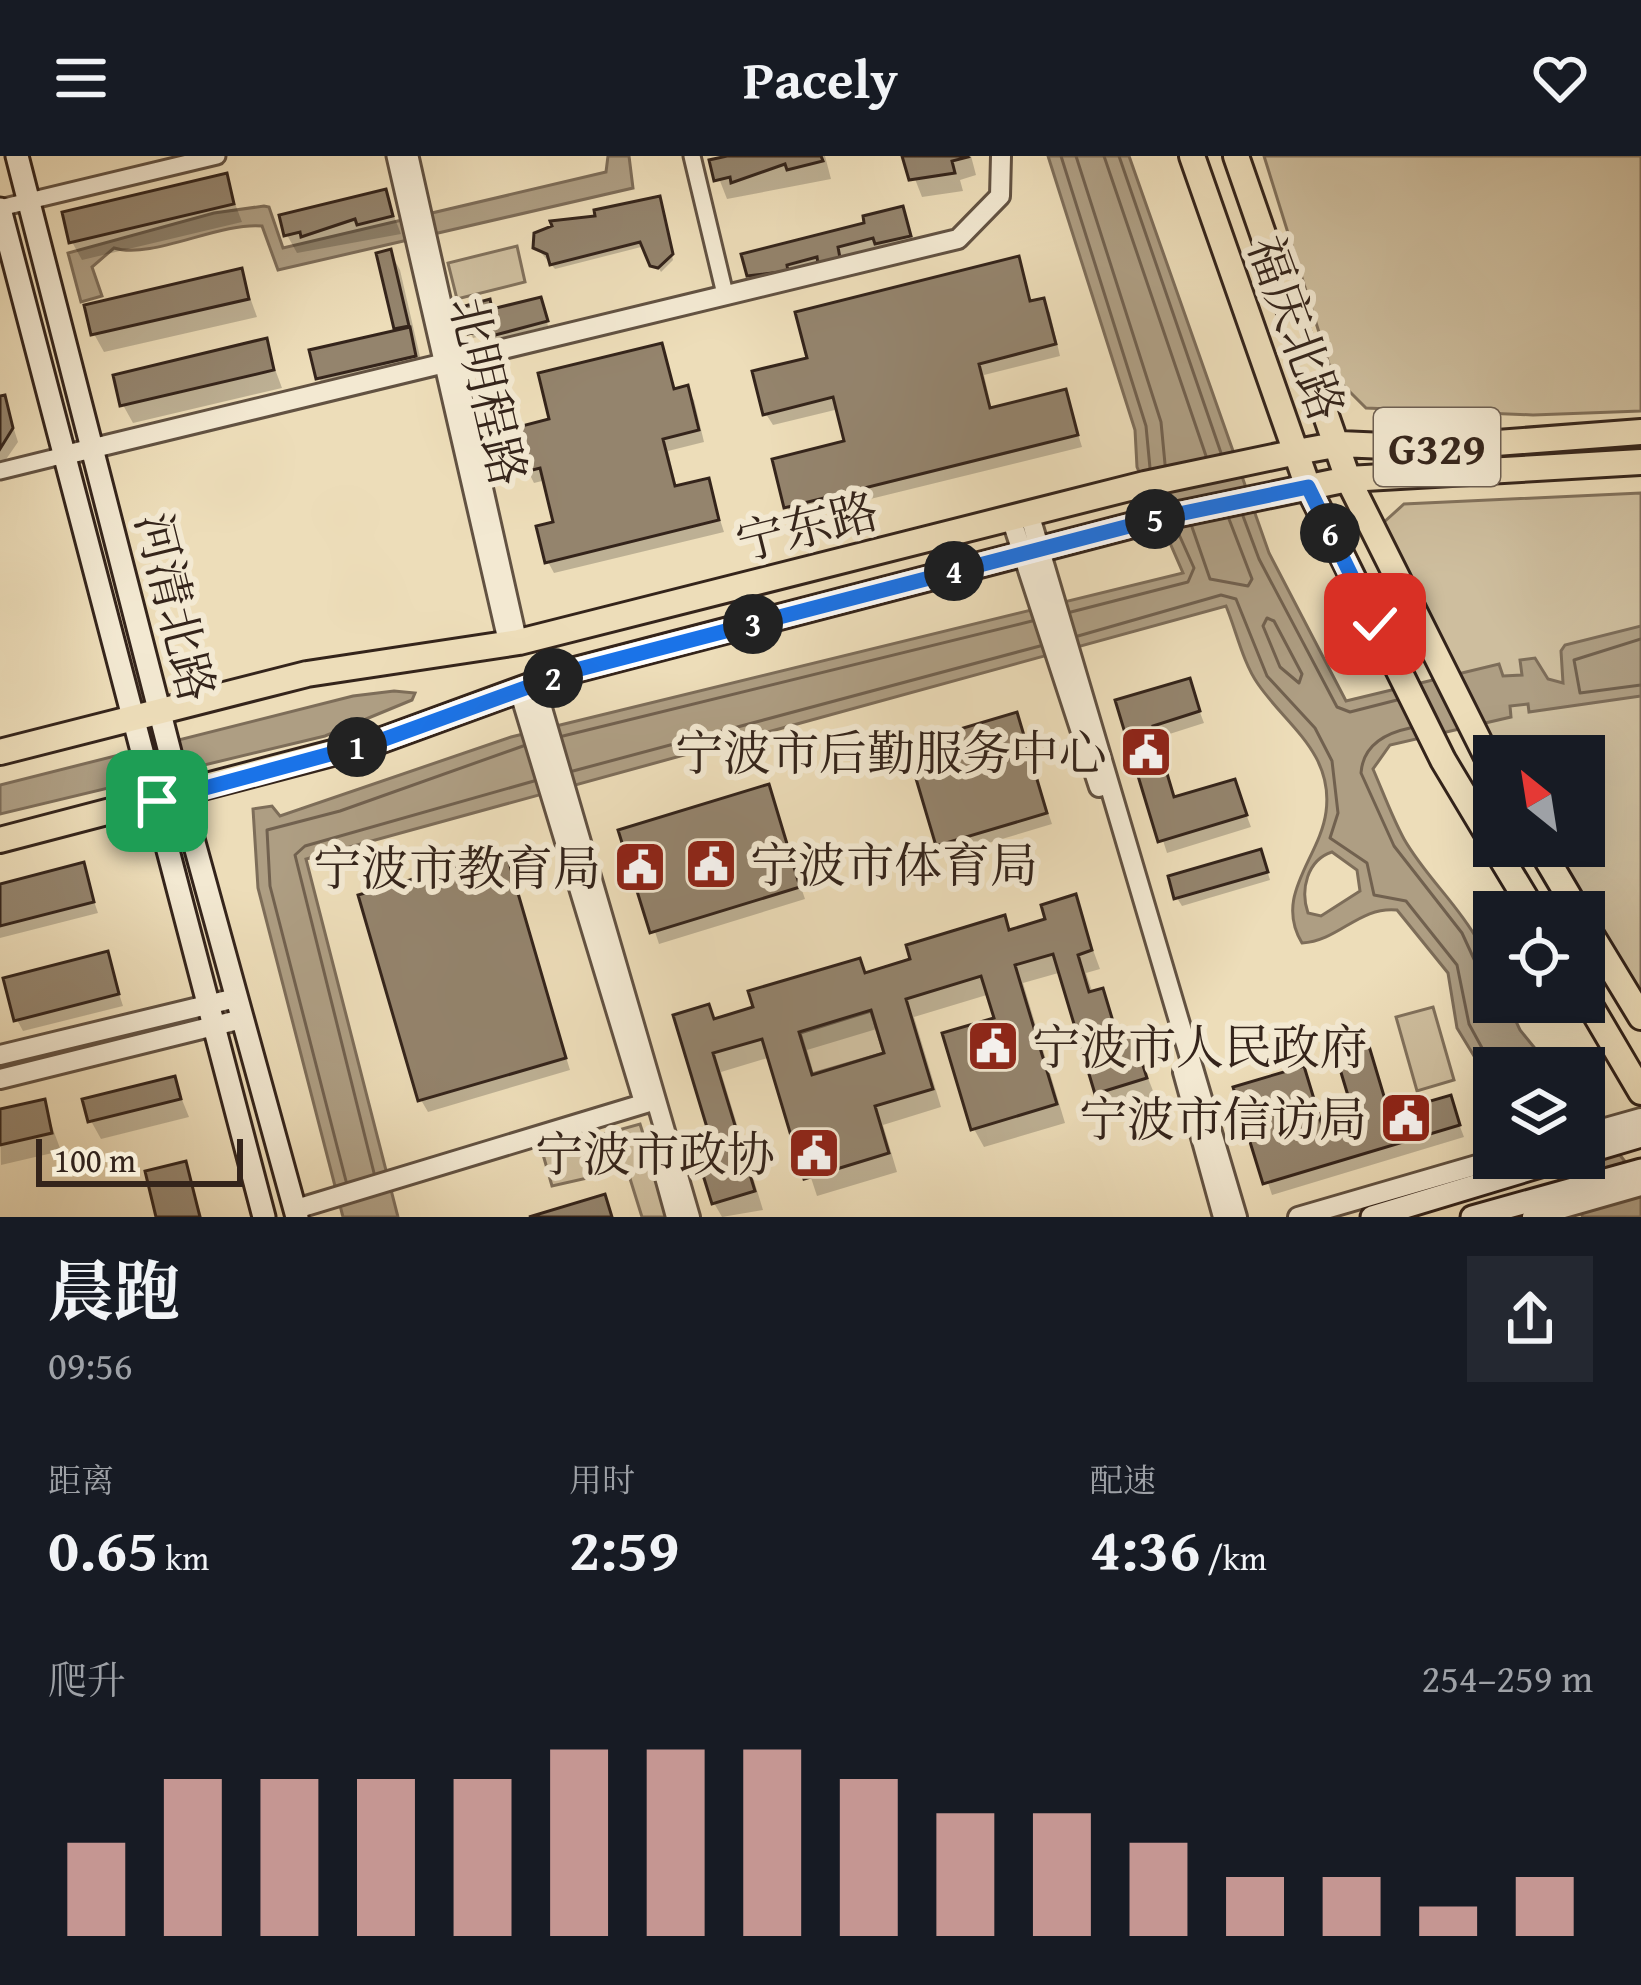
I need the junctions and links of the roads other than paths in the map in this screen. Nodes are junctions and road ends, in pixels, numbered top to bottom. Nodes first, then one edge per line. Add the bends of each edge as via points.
1 (16, 156) edge
2 (217, 156) edge
3 (395, 156) edge
4 (410, 156) edge
5 (692, 156) edge
6 (1001, 156) edge
7 (1192, 156) edge
8 (1236, 156) edge
9 (28, 201) junction
10 (0, 209) edge
11 (725, 295) junction
12 (451, 358) junction
13 (1641, 432) edge
14 (1340, 444) junction
15 (92, 448) junction
16 (1297, 452) junction
17 (65, 455) junction
18 (1641, 462) edge
19 (0, 471) edge
20 (1348, 478) junction
21 (1308, 487) junction
22 (1020, 515) junction
23 (1031, 551) junction
24 (513, 643) junction
25 (527, 687) junction
26 (147, 715) junction
27 (1476, 735) edge
28 (0, 752) edge
29 (169, 798) junction
30 (1473, 811) edge
31 (0, 840) edge
32 (1605, 958) edge
33 (239, 1008) junction
34 (212, 1015) junction
35 (1641, 1017) edge
36 (1600, 1023) edge
37 (0, 1055) edge
38 (0, 1079) edge
39 (1641, 1092) edge
40 (651, 1107) junction
41 (1641, 1118) edge
42 (1605, 1133) edge
43 (1605, 1136) edge
44 (1641, 1136) edge
45 (1473, 1166) edge
46 (1498, 1179) edge
47 (1636, 1179) edge
48 (1571, 1198) junction
49 (299, 1214) edge
50 (264, 1217) edge
51 (676, 1217) edge
52 (690, 1217) edge
53 (1223, 1217) edge
54 (1238, 1217) edge
55 (1298, 1217) edge
56 (1372, 1217) edge
57 (1472, 1217) edge
58 (1532, 1217) edge

1 - 9 main road, 河清北路
2 - 9 street
3 - 12 street, 北明程路
4 - 12 street, 北明程路
5 - 11 street
6 - 11 street via 1000,196 958,239
7 - 16 main road, 福庆北路
8 - 14 main road, 福庆北路
9 - 10 street
9 - 15 main road, 河清北路
10 - 17 main road, 河清北路
11 - 12 street
12 - 15 street
12 - 24 street, 北明程路
13 - 14 main road, 宁东路 / G329 via 1431,448
14 - 16 main road, 宁东路 / G329
14 - 20 main road, 福庆北路
15 - 17 street
15 - 26 main road, 河清北路
16 - 21 main road, 福庆北路
16 - 22 main road, 宁东路 / G329
17 - 19 street
17 - 26 main road, 河清北路
18 - 20 main road, 宁东路 / G329
20 - 21 main road, 宁东路 / G329
20 - 27 main road, 福庆北路
21 - 23 main road, 宁东路 / G329
21 - 30 main road, 福庆北路
22 - 23 street
22 - 24 main road, 宁东路 / G329
23 - 25 main road, 宁东路 / G329
23 - 53 street
23 - 54 street
24 - 26 main road, 宁东路 / G329 via 307,674
25 - 29 main road, 宁东路 / G329 via 382,740
25 - 40 street
26 - 28 main road, 宁东路 / G329
26 - 29 main road, 河清北路
29 - 31 main road, 宁东路 / G329
29 - 33 main road, 河清北路
29 - 34 main road, 河清北路
32 - 35 main road
33 - 34 street
33 - 49 main road, 河清北路
34 - 37 street
34 - 38 street
34 - 50 main road, 河清北路
36 - 39 main road
40 - 49 street
40 - 51 street
40 - 52 street
41 - 42 street
43 - 44 main road
45 - 55 street
46 - 56 main road
47 - 48 main road
48 - 57 main road
48 - 58 street

